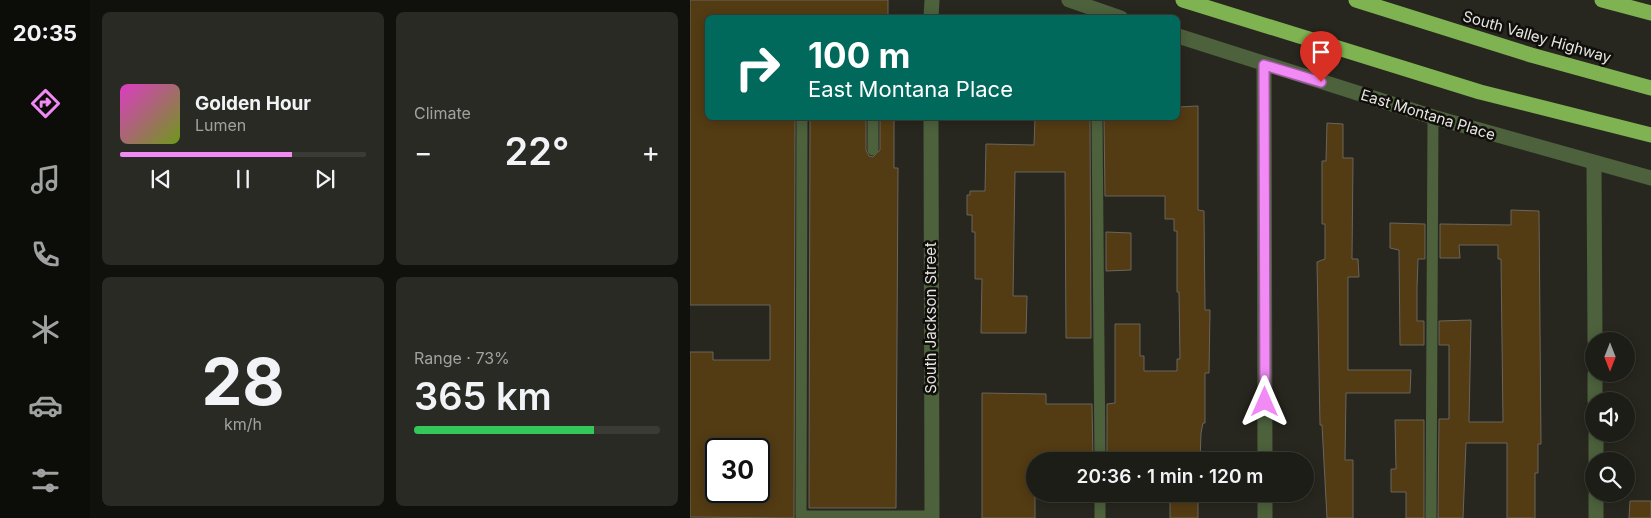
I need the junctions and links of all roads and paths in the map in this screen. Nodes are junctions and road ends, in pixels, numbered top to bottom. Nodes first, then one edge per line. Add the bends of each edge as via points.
1 (932, 0) edge
2 (1069, 0) edge
3 (1183, 0) edge
4 (1356, 0) edge
5 (1602, 0) edge
6 (1096, 13) edge
7 (1651, 13) edge
8 (931, 15) edge
9 (1180, 37) edge
10 (1264, 65) junction
11 (1651, 88) edge
12 (1433, 117) junction
13 (802, 120) edge
14 (873, 120) edge
15 (931, 120) edge
16 (1097, 120) edge
17 (1651, 135) edge
18 (873, 150) dead end
19 (1594, 164) junction
20 (1651, 178) edge
21 (1595, 332) edge
22 (1100, 452) edge
23 (1265, 452) edge
24 (1100, 502) edge
25 (1265, 502) edge
26 (1596, 502) edge
27 (932, 517) edge
28 (1100, 518) edge
29 (1265, 518) edge
30 (1431, 518) edge
31 (1596, 518) edge

1 - 8 street
2 - 6 street
3 - 17 highway via 1480,92
4 - 11 highway, South Valley Highway via 1531,55
5 - 7 highway
9 - 10 street, East Montana Place
10 - 12 street, East Montana Place
10 - 23 street
12 - 19 street, East Montana Place
12 - 30 lane
13 - 27 lane via 801,516
14 - 18 lane
15 - 27 street, South Jackson Street
16 - 22 lane
19 - 20 street, East Montana Place
19 - 21 street
24 - 28 lane
25 - 29 street
26 - 31 street

